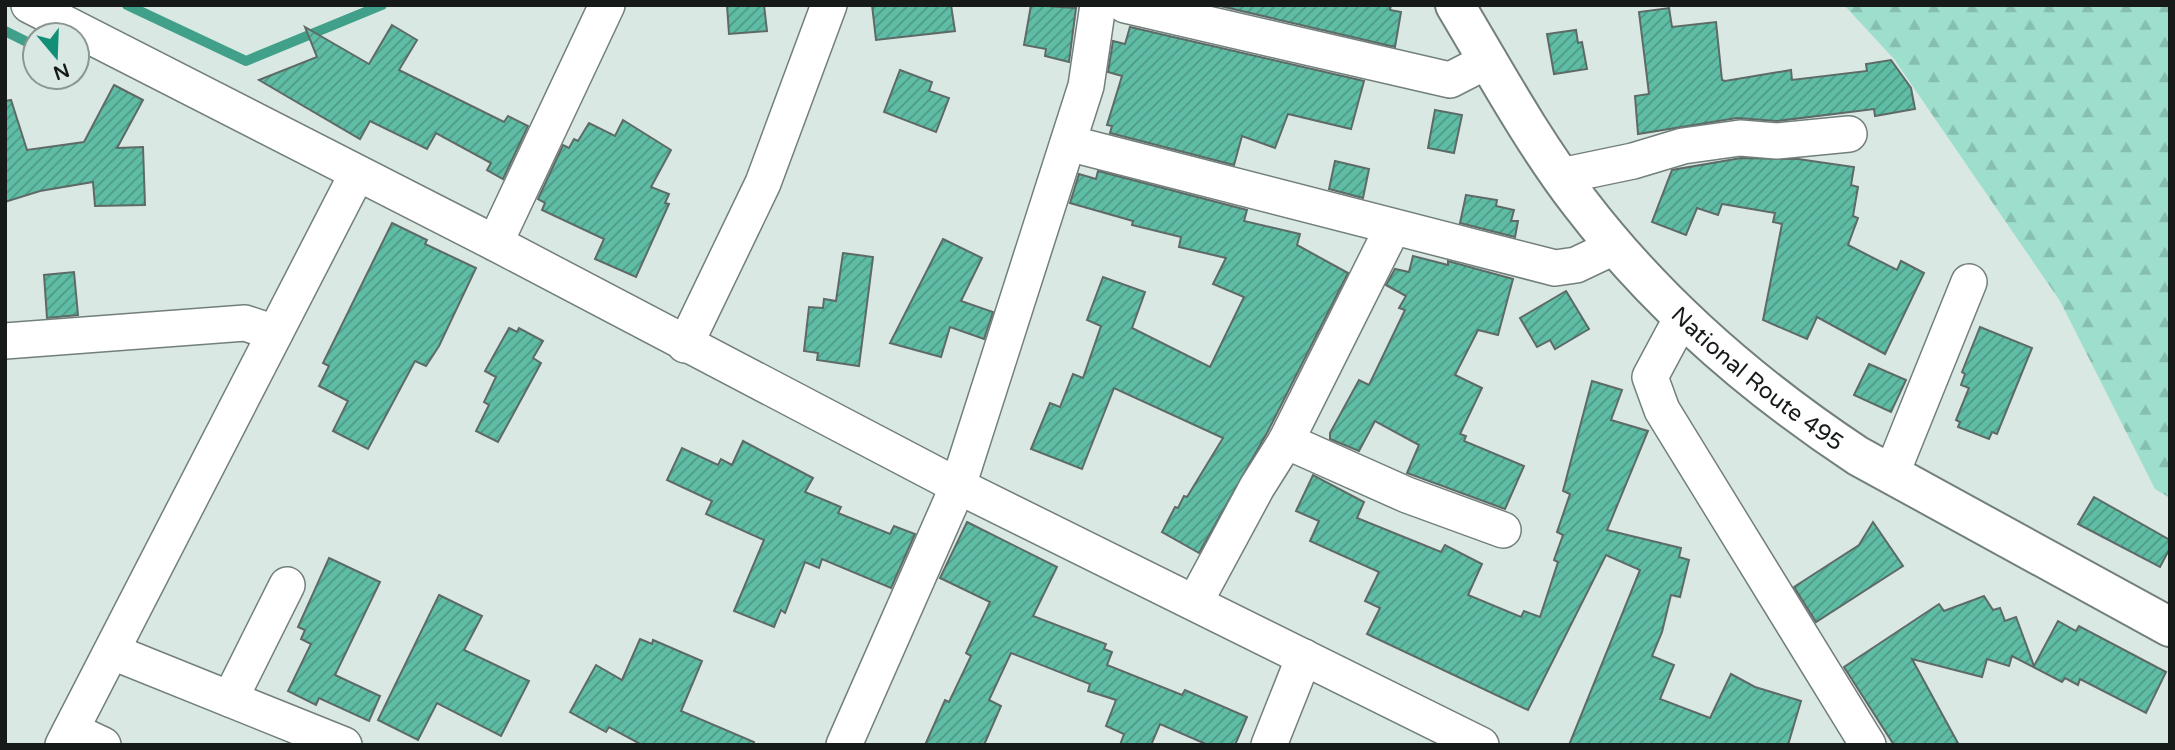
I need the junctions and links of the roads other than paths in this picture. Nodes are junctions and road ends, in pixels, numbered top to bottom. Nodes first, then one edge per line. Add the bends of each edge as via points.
1 (29, 5) edge
2 (607, 5) edge
3 (829, 5) edge
4 (1098, 5) edge
5 (1125, 5) edge
6 (1455, 5) edge
7 (1489, 60) junction
8 (1849, 134) dead end
9 (1068, 143) junction
10 (358, 174) junction
11 (1561, 176) junction
12 (1392, 229) junction
13 (495, 243) junction
14 (1614, 247) junction
15 (1969, 282) dead end
16 (1681, 319) junction
17 (275, 333) junction
18 (5, 341) edge
19 (685, 345) junction
20 (1286, 441) junction
21 (1891, 475) junction
22 (958, 485) junction
23 (1503, 530) dead end
24 (287, 585) dead end
25 (1195, 602) junction
26 (2170, 627) edge
27 (113, 652) junction
28 (1304, 657) junction
29 (230, 699) junction
30 (67, 737) edge
31 (103, 745) edge
32 (344, 745) edge
33 (844, 745) edge
34 (1269, 745) edge
35 (1481, 745) edge
36 (1868, 745) edge

1 - 10 street
2 - 13 street
3 - 19 street via 763,183
4 - 9 street via 1086,86
5 - 7 street via 1450,80
6 - 7 highway, National Route 495
7 - 11 highway, National Route 495
8 - 11 street via 1777,141 1740,138 1683,146
9 - 12 street
9 - 22 street
10 - 13 street
10 - 17 street
11 - 14 highway, National Route 495
12 - 14 street via 1555,268 1576,265
12 - 20 street
13 - 19 street
14 - 16 highway, National Route 495
15 - 21 street
16 - 21 highway, National Route 495 via 1810,424
16 - 36 street via 1650,377 1662,410
17 - 18 street via 245,323
17 - 27 street
19 - 22 street
20 - 23 street via 1407,495
20 - 25 street
21 - 26 highway, National Route 495
22 - 25 street
22 - 33 street
24 - 29 street
25 - 28 street
27 - 29 street
27 - 30 street
28 - 34 street
28 - 35 street
29 - 32 street
30 - 31 street

